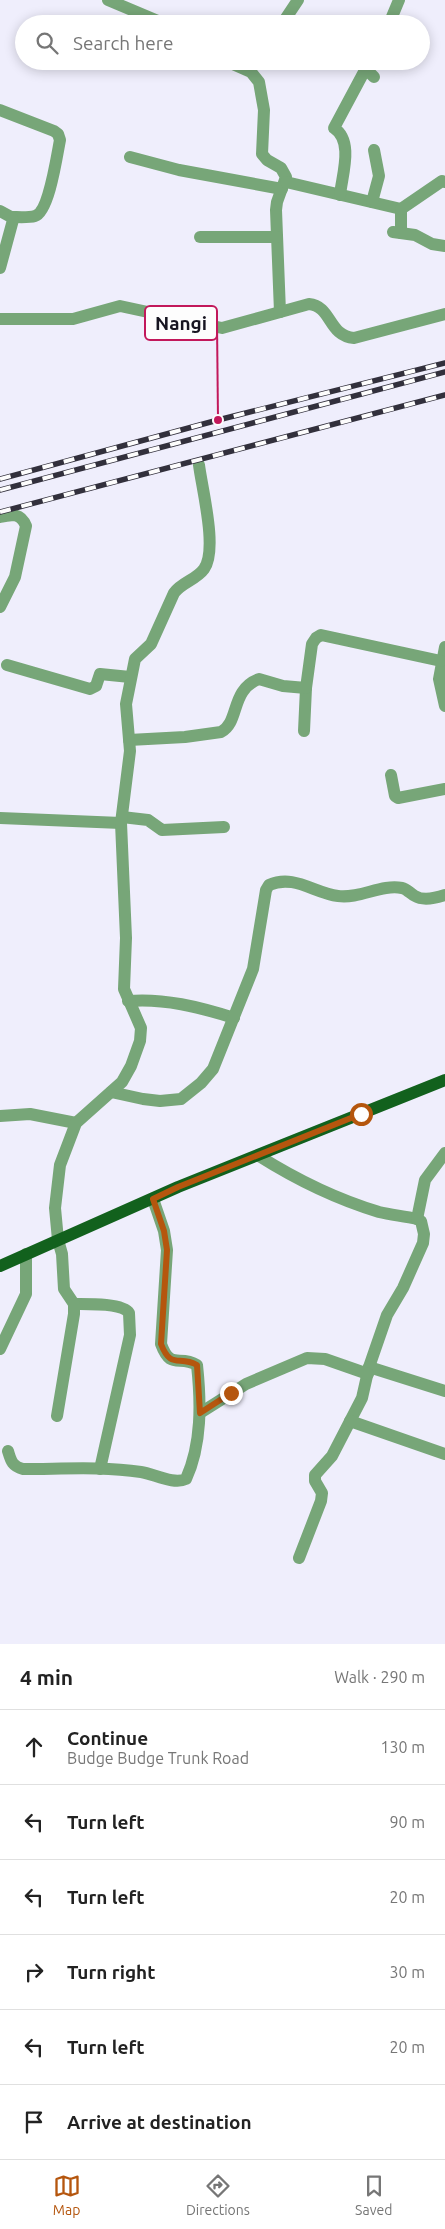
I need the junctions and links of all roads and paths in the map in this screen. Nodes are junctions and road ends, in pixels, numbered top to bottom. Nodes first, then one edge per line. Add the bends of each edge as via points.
1 (108, 0) edge
2 (298, 0) edge
3 (399, 0) edge
4 (144, 15) edge
5 (288, 15) edge
6 (393, 15) edge
7 (246, 70) edge
8 (366, 70) edge
9 (251, 72) joint
10 (0, 110) edge
11 (374, 150) dead end
12 (130, 157) dead end
13 (445, 182) edge
14 (284, 186) junction
15 (340, 194) junction
16 (372, 202) junction
17 (401, 209) junction
18 (6, 214) edge
19 (277, 236) junction
20 (200, 237) dead end
21 (445, 246) edge
22 (0, 268) edge
23 (280, 312) junction
24 (445, 314) edge
25 (0, 319) edge
26 (199, 465) dead end
27 (0, 517) edge
28 (0, 607) edge
29 (445, 647) edge
30 (441, 661) junction
31 (7, 665) dead end
32 (130, 677) junction
33 (306, 688) junction
34 (445, 706) edge
35 (304, 731) dead end
36 (129, 740) junction
37 (391, 775) dead end
38 (445, 789) edge
39 (0, 818) edge
40 (122, 820) junction
41 (224, 827) dead end
42 (445, 895) edge
43 (128, 1001) junction
44 (234, 1018) junction
45 (445, 1080) edge
46 (111, 1092) junction
47 (0, 1116) edge
48 (76, 1123) junction
49 (445, 1153) edge
50 (259, 1156) junction
51 (153, 1199) junction
52 (417, 1219) junction
53 (58, 1240) junction
54 (26, 1254) junction
55 (0, 1266) edge
56 (74, 1304) junction
57 (0, 1349) edge
58 (368, 1370) junction
59 (445, 1391) edge
60 (200, 1413) junction
61 (58, 1416) dead end
62 (350, 1421) junction
63 (8, 1451) dead end
64 (445, 1454) edge
65 (100, 1469) junction
66 (299, 1558) dead end

1 - 4 street
2 - 5 street
3 - 6 street
7 - 9 street
8 - 15 street via 334,128 341,133 346,146
9 - 14 street via 259,82 263,103 263,157 284,172
10 - 18 street via 54,130 60,140 41,213 34,216
11 - 16 street via 379,176
12 - 14 street via 178,170
13 - 17 street
14 - 15 street
14 - 19 street via 277,202
15 - 16 street
16 - 17 street
17 - 21 street via 397,232
18 - 22 street via 13,226
19 - 20 street
19 - 23 street
23 - 24 street via 317,304 336,331 354,338
23 - 25 street via 222,328 120,306 74,319
26 - 32 street via 209,559 202,571 176,590 151,644 135,659
27 - 28 street via 18,515 26,526 15,577
29 - 30 street
30 - 33 street via 321,635 312,644
30 - 34 street via 439,679
31 - 32 street via 90,689 96,686 100,674
32 - 36 street via 126,704
33 - 35 street
33 - 36 street via 258,679 243,691 231,722 221,732
36 - 40 street
37 - 38 street via 398,798
39 - 40 street
40 - 41 street via 148,820 162,830
40 - 43 street via 126,938 124,989
42 - 44 street via 419,898 402,888 394,888 351,898 285,881 269,885 252,968
43 - 44 street via 159,1000 200,1007
43 - 46 street via 138,1017 140,1041 122,1082
44 - 46 street via 213,1070 201,1084 181,1098 160,1101
45 - 50 main road
46 - 48 street
47 - 48 street via 30,1114
48 - 53 street via 60,1165 56,1208
49 - 52 street via 425,1180
50 - 51 main road
50 - 52 street via 294,1177 348,1202
51 - 53 main road
51 - 60 street via 167,1250 161,1344 170,1360 197,1365
52 - 58 street via 423,1226 423,1243 404,1288 387,1315
53 - 54 main road
53 - 56 street via 64,1290
54 - 55 main road
54 - 57 street via 26,1294
56 - 61 street via 72,1337
56 - 65 street via 115,1306 129,1313 130,1335
58 - 59 street
58 - 60 street via 308,1358 246,1384
58 - 62 street via 362,1398
60 - 65 street via 191,1468 186,1479 175,1481 142,1472
62 - 64 street
62 - 66 street via 332,1456 315,1475 322,1493 321,1500
63 - 65 street via 11,1462 23,1470

